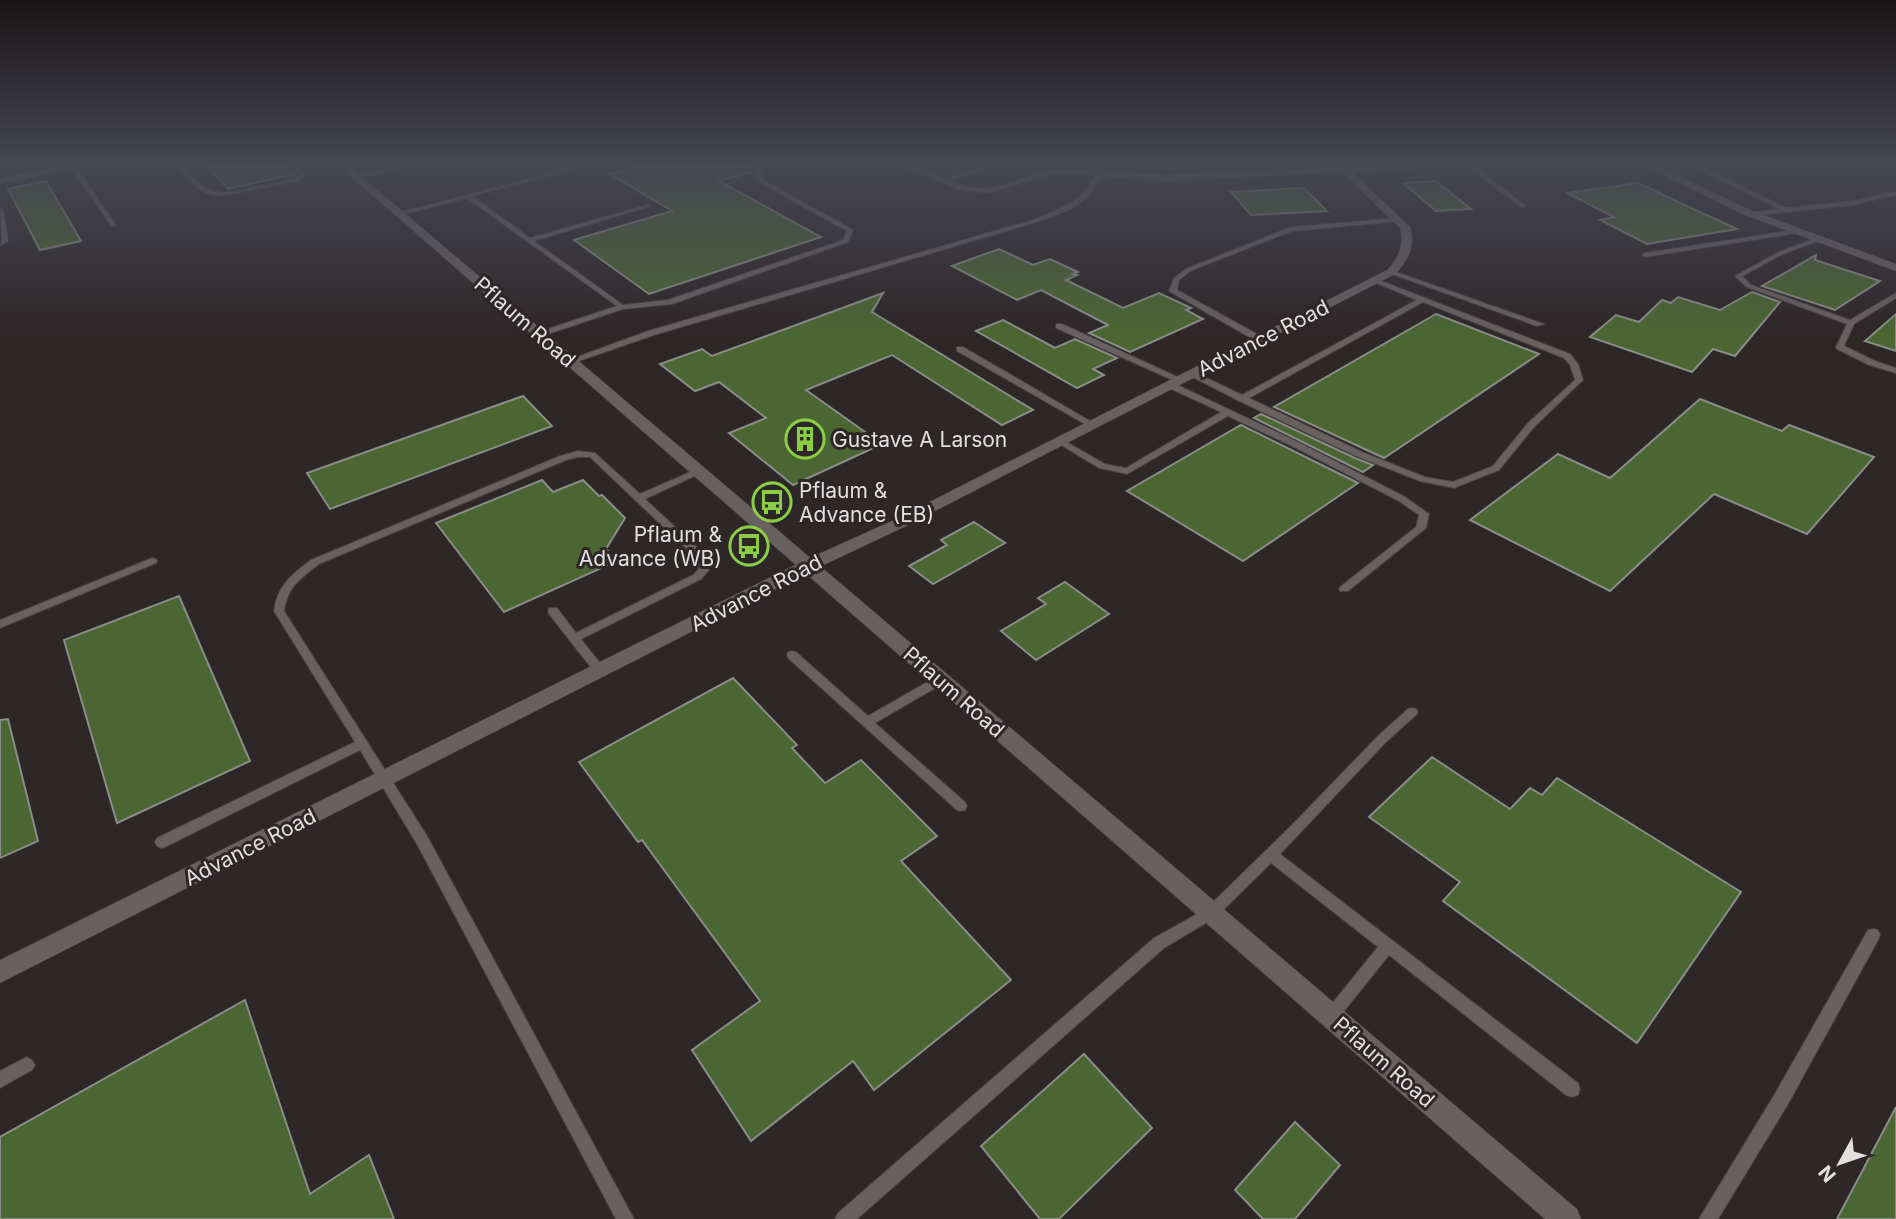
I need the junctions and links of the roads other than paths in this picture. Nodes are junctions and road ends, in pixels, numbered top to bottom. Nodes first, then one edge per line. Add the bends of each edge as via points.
1 (2, 222) edge
2 (111, 222) edge
3 (410, 222) edge
4 (504, 222) edge
5 (592, 222) edge
6 (835, 222) edge
7 (1032, 222) edge
8 (1376, 222) edge
9 (1400, 222) edge
10 (1770, 222) edge
11 (113, 225) dead end
12 (1795, 232) junction
13 (530, 240) junction
14 (1816, 240) junction
15 (0, 244) edge
16 (1645, 255) dead end
17 (1896, 268) edge
18 (1391, 272) junction
19 (1376, 281) junction
20 (1896, 295) edge
21 (1423, 299) junction
22 (622, 307) junction
23 (1851, 323) junction
24 (1539, 324) dead end
25 (1059, 326) dead end
26 (539, 335) junction
27 (1259, 339) junction
28 (960, 349) dead end
29 (570, 361) junction
30 (1896, 371) edge
31 (1180, 380) junction
32 (1242, 399) junction
33 (1228, 412) junction
34 (1093, 425) junction
35 (1060, 442) junction
36 (698, 472) junction
37 (639, 498) junction
38 (152, 561) dead end
39 (807, 566) junction
40 (1344, 589) dead end
41 (554, 611) dead end
42 (0, 624) edge
43 (575, 638) junction
44 (792, 655) dead end
45 (600, 671) junction
46 (940, 680) junction
47 (1412, 712) dead end
48 (867, 722) junction
49 (362, 744) junction
50 (384, 779) junction
51 (961, 806) dead end
52 (162, 842) dead end
53 (1270, 854) junction
54 (1210, 913) junction
55 (1874, 935) dead end
56 (1388, 946) junction
57 (0, 972) edge
58 (1331, 1016) junction
59 (27, 1065) dead end
60 (0, 1080) edge
61 (1572, 1089) dead end
62 (625, 1219) edge
63 (844, 1219) edge
64 (1567, 1219) edge
65 (1708, 1219) edge

1 - 15 lane via 5,241
2 - 11 lane
3 - 26 street, Pflaum Road
4 - 13 lane
5 - 13 lane
6 - 22 lane via 850,230 846,242 669,302
7 - 29 lane
8 - 27 lane via 1291,229 1175,279 1173,291
9 - 18 street via 1408,235 1406,248
10 - 12 street
12 - 14 street
12 - 16 lane
13 - 22 lane
14 - 17 street
14 - 23 lane via 1738,276 1749,286
18 - 19 street, Advance Road
18 - 24 lane
19 - 21 lane
19 - 27 street, Advance Road
20 - 23 lane
21 - 32 lane
21 - 32 lane via 1533,341 1567,356 1574,364 1579,380 1531,425 1496,468 1454,485 1423,479
22 - 26 lane
23 - 30 lane via 1840,347
25 - 31 lane
26 - 29 street, Pflaum Road
27 - 31 street, Advance Road
28 - 34 lane
29 - 36 street, Pflaum Road
31 - 32 lane
31 - 33 lane
31 - 34 street, Advance Road
33 - 35 lane via 1127,471 1102,466
33 - 40 lane via 1424,514 1421,528
34 - 35 street, Advance Road
35 - 39 street, Advance Road
36 - 37 lane
36 - 39 street, Pflaum Road
37 - 43 lane via 699,555 704,570
37 - 49 lane via 592,455 578,454 315,562 291,580 281,595 279,611
38 - 42 lane
39 - 45 street, Advance Road
39 - 46 street, Pflaum Road
41 - 43 lane
43 - 45 lane
44 - 48 lane
45 - 50 street, Advance Road
46 - 48 lane
46 - 54 street, Pflaum Road
47 - 53 lane
48 - 51 lane
49 - 50 lane
49 - 52 lane
50 - 57 street, Advance Road
50 - 62 lane via 422,840
53 - 54 lane
53 - 56 lane
54 - 58 street, Pflaum Road
54 - 63 lane via 1159,943
55 - 65 lane
56 - 58 lane
56 - 61 lane
58 - 64 street, Pflaum Road
59 - 60 lane

